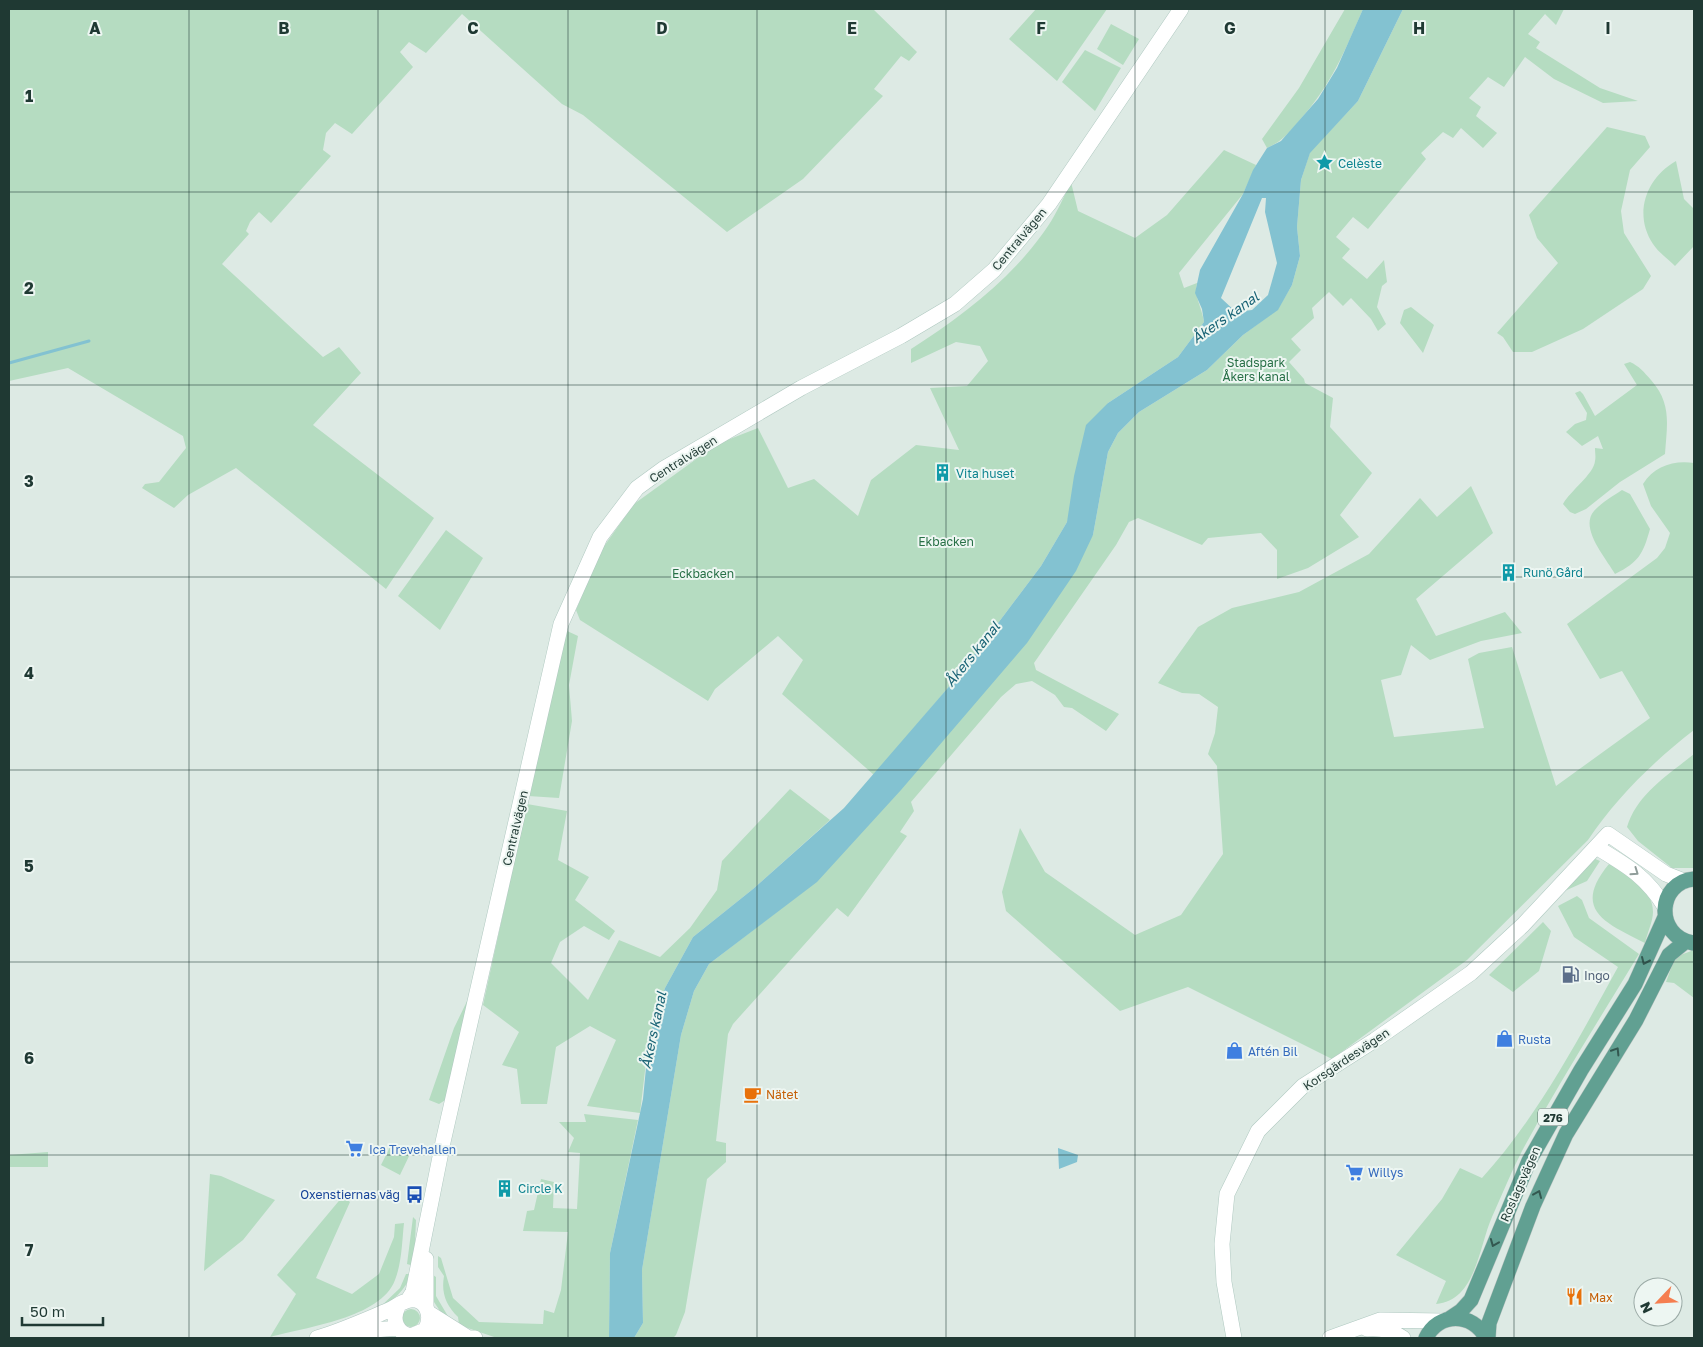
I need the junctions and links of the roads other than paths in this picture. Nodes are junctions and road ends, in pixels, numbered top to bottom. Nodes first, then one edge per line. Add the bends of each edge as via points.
1 (1181, 9) edge
2 (1596, 847) junction
3 (1689, 880) edge
4 (1665, 912) junction
5 (1690, 942) edge
6 (425, 1235) junction
7 (403, 1304) junction
8 (428, 1310) junction
9 (1446, 1320) junction
10 (398, 1328) junction
11 (1355, 1329) junction
12 (425, 1330) junction
13 (332, 1334) junction
14 (317, 1338) edge
15 (471, 1338) edge
16 (1234, 1338) edge
17 (1330, 1338) edge
18 (1403, 1338) edge
19 (1426, 1338) edge
20 (1487, 1338) edge

1 - 6 street, Centralvägen via 1049,204 994,270 955,304 932,318 802,388 663,469 637,488 600,537 561,624 428,1209
2 - 3 street, Korsgärdesvägen via 1608,834 1666,874
2 -> 4 street via 1639,874 1656,891
2 - 16 street, Korsgärdesvägen via 1524,925 1471,973 1303,1086 1258,1131 1227,1194 1222,1244 1224,1282
3 - 4 main road, 276 via 1668,897
4 - 5 main road, 276 via 1672,932
4 -> 9 main road, Roslagsvägen / 276 via 1635,984 1580,1070 1529,1161 1471,1300
20 -> 5 main road, Roslagsvägen / 276 via 1489,1323 1529,1215 1562,1141 1636,1020 1669,955
6 - 7 street, Centralvägen via 413,1292
6 - 8 street, Centralvägen
7 - 8 street via 420,1302
7 - 10 street via 394,1317
7 - 13 street
8 - 12 street
8 - 15 street
9 - 11 street via 1380,1320
9 - 19 main road, Roslagsvägen via 1431,1330
9 - 20 main road via 1470,1321
10 - 12 street via 411,1336
10 - 13 street
11 - 17 street
11 - 18 street via 1378,1328
12 - 15 street via 450,1337
13 - 14 street

